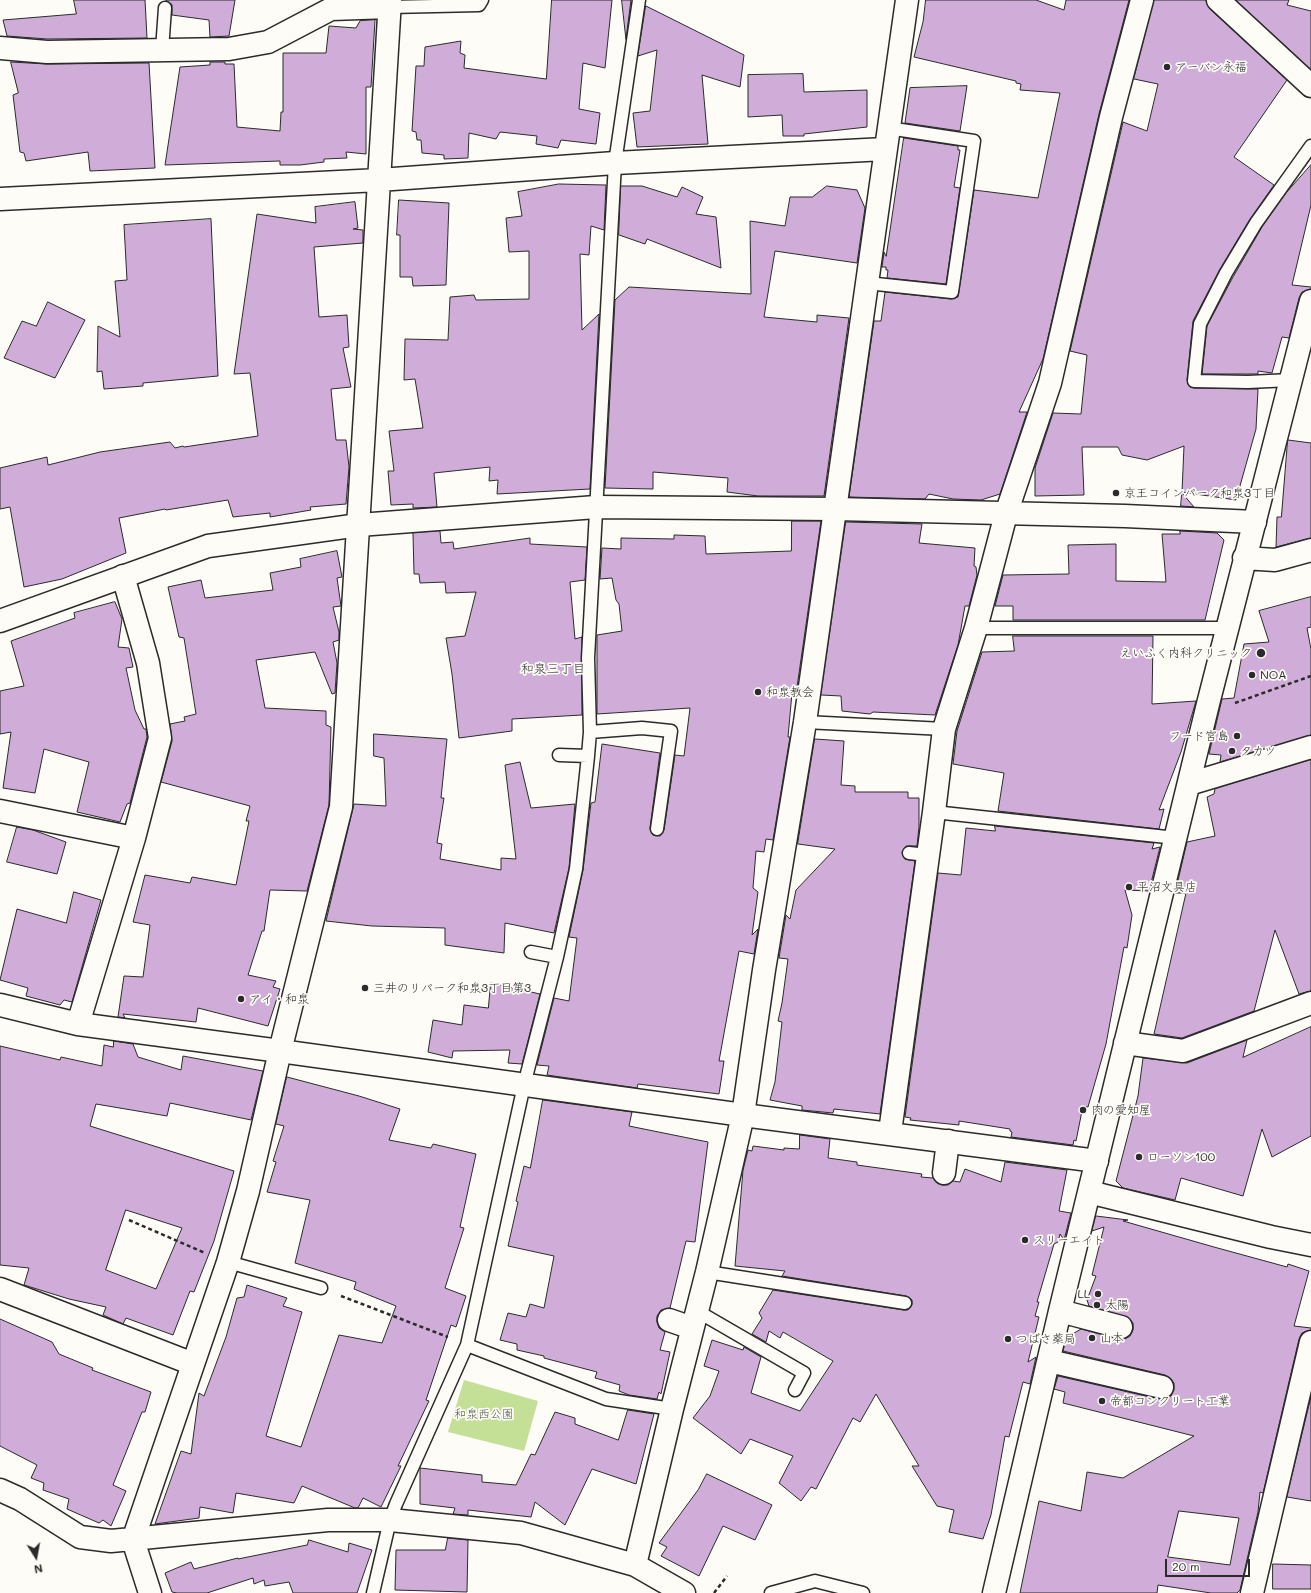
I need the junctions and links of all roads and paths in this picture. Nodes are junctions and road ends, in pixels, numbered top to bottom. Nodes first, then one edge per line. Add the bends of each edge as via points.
1 (482, 0) edge
2 (639, 0) edge
3 (907, 0) edge
4 (1142, 0) edge
5 (1218, 0) edge
6 (390, 4) edge
7 (166, 8) dead end
8 (0, 48) edge
9 (162, 50) junction
10 (1311, 86) edge
11 (888, 128) junction
12 (1311, 146) edge
13 (885, 149) junction
14 (615, 163) junction
15 (378, 180) junction
16 (0, 199) edge
17 (867, 282) junction
18 (1311, 301) edge
19 (1291, 380) junction
20 (596, 507) junction
21 (835, 509) junction
22 (1006, 514) junction
23 (1255, 522) junction
24 (359, 525) junction
25 (1311, 550) edge
26 (1244, 558) junction
27 (123, 576) junction
28 (0, 621) edge
29 (976, 628) junction
30 (1227, 628) junction
31 (1311, 676) edge
32 (1208, 704) junction
33 (805, 722) junction
34 (944, 729) junction
35 (590, 732) junction
36 (1311, 747) edge
37 (559, 755) dead end
38 (588, 756) junction
39 (1189, 784) junction
40 (0, 811) edge
41 (934, 812) junction
42 (657, 829) dead end
43 (134, 838) junction
44 (1176, 838) junction
45 (531, 952) dead end
46 (557, 957) junction
47 (1311, 1003) edge
48 (0, 1005) edge
49 (78, 1024) junction
50 (1125, 1043) junction
51 (280, 1050) junction
52 (524, 1085) junction
53 (744, 1115) junction
54 (890, 1132) junction
55 (948, 1141) junction
56 (1097, 1161) junction
57 (944, 1173) dead end
58 (1089, 1192) junction
59 (129, 1220) dead end
60 (1311, 1245) edge
61 (228, 1262) junction
62 (707, 1272) junction
63 (321, 1288) joint
64 (0, 1289) edge
65 (905, 1303) dead end
66 (1060, 1311) junction
67 (669, 1320) dead end
68 (694, 1320) junction
69 (1121, 1327) dead end
70 (1311, 1342) edge
71 (467, 1345) junction
72 (1049, 1361) junction
73 (193, 1364) junction
74 (1162, 1387) dead end
75 (796, 1390) dead end
76 (672, 1409) junction
77 (0, 1490) edge
78 (390, 1520) junction
79 (133, 1540) junction
80 (635, 1565) junction
81 (726, 1576) dead end
82 (150, 1593) edge
83 (374, 1593) edge
84 (684, 1593) edge
85 (714, 1593) edge
86 (771, 1593) edge
87 (863, 1593) edge
88 (994, 1593) edge
89 (1252, 1593) edge

1 - 6 lane via 479,5
2 - 14 lane
3 - 11 street
4 - 22 street via 1111,117 1050,383
5 - 10 street
6 - 9 street via 331,9 268,42 229,49
6 - 15 street
7 - 9 lane
8 - 9 street via 47,52
11 - 13 street
11 - 17 lane via 974,141 952,292
12 - 19 lane via 1256,223 1200,324 1194,381
13 - 14 street
13 - 17 street
14 - 15 street
14 - 20 lane
15 - 16 street
15 - 24 street
17 - 21 street
18 - 19 street
19 - 23 street
20 - 21 street
20 - 24 street
20 - 35 lane via 588,658
21 - 22 street
21 - 33 street
22 - 23 street
22 - 29 street
23 - 26 street
24 - 27 street via 208,546
24 - 51 street via 341,807
25 - 26 street via 1275,560
26 - 30 street
27 - 28 street
27 - 43 street via 148,663 160,738
29 - 30 lane
29 - 34 street
30 - 32 street
31 - 32 path via 1222,707
32 - 39 street
33 - 34 lane
33 - 53 street via 764,970
34 - 41 street
35 - 38 lane
35 - 42 lane via 642,728 671,731
36 - 39 street
37 - 38 lane
38 - 46 lane via 576,869
39 - 44 street
40 - 43 street
41 - 44 lane
41 - 54 street via 918,854
43 - 49 street
44 - 50 street
45 - 46 lane
46 - 52 lane
47 - 50 street via 1183,1051
48 - 49 street
49 - 51 street
50 - 56 street
51 - 52 street
51 - 61 street via 248,1191
52 - 53 street
52 - 71 lane
53 - 54 street
53 - 62 street
54 - 55 street
55 - 56 street
55 - 57 street
56 - 58 street
58 - 60 street via 1256,1234
58 - 66 street
59 - 61 path
61 - 63 lane
61 - 73 street
62 - 65 lane
62 - 68 street
63 - 71 path
64 - 73 street
66 - 69 street
66 - 72 street
67 - 68 street
68 - 75 lane via 804,1373
68 - 76 street
70 - 89 street
71 - 76 lane via 606,1399
71 - 78 lane
72 - 74 street
72 - 88 street
73 - 79 street
76 - 80 street
77 - 79 street via 20,1499 80,1537 111,1541
78 - 79 street via 328,1520
78 - 80 street via 520,1533
78 - 83 lane
79 - 82 street
80 - 84 street
81 - 85 path
86 - 87 lane via 815,1581

